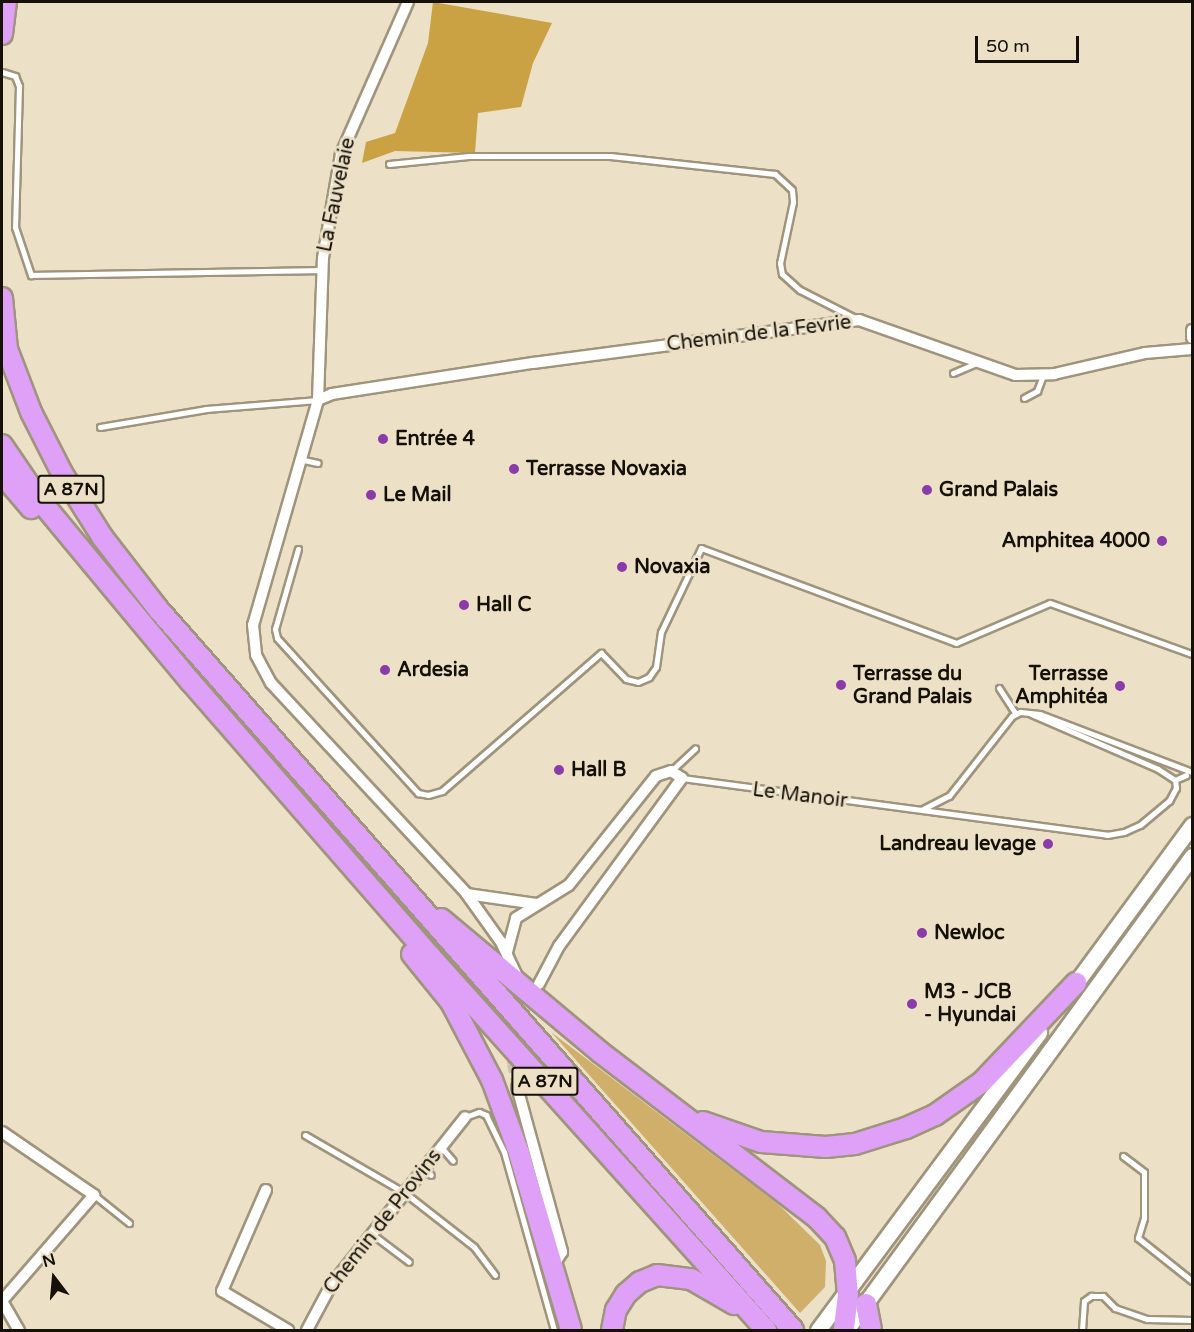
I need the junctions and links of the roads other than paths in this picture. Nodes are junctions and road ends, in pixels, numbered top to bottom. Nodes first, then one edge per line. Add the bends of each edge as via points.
1 (6, 2) edge
2 (408, 2) edge
3 (2, 34) edge
4 (2, 72) edge
5 (389, 164) dead end
6 (322, 270) junction
7 (2, 298) edge
8 (859, 320) junction
9 (1192, 330) edge
10 (2, 336) edge
11 (1192, 338) edge
12 (1192, 349) edge
13 (8, 355) junction
14 (974, 364) junction
15 (953, 373) dead end
16 (1043, 375) junction
17 (1024, 398) dead end
18 (318, 400) junction
19 (100, 427) dead end
20 (2, 445) edge
21 (299, 459) junction
22 (318, 463) dead end
23 (2, 474) edge
24 (78, 548) junction
25 (298, 549) dead end
26 (1192, 654) edge
27 (999, 688) dead end
28 (1016, 714) junction
29 (1031, 714) junction
30 (695, 749) dead end
31 (671, 771) junction
32 (1189, 774) edge
33 (682, 778) junction
34 (1174, 780) junction
35 (919, 810) junction
36 (1192, 825) edge
37 (339, 849) junction
38 (1192, 856) edge
39 (403, 891) junction
40 (466, 893) junction
41 (536, 904) junction
42 (507, 953) junction
43 (1076, 983) junction
44 (530, 985) junction
45 (517, 1087) tunnel mouth
46 (681, 1114) junction
47 (465, 1117) joint
48 (2, 1132) edge
49 (305, 1135) dead end
50 (441, 1147) junction
51 (1123, 1156) dead end
52 (453, 1161) dead end
53 (266, 1190) dead end
54 (405, 1193) junction
55 (94, 1195) junction
56 (129, 1223) dead end
57 (372, 1234) junction
58 (409, 1262) dead end
59 (553, 1266) junction
60 (495, 1275) dead end
61 (1192, 1281) edge
62 (848, 1289) junction
63 (866, 1304) junction
64 (752, 1314) junction
65 (1192, 1320) edge
66 (18, 1330) edge
67 (288, 1330) edge
68 (307, 1330) edge
69 (554, 1330) edge
70 (571, 1330) edge
71 (612, 1330) edge
72 (766, 1330) edge
73 (793, 1330) edge
74 (818, 1330) edge
75 (845, 1330) edge
76 (871, 1330) edge
77 (1082, 1330) edge

1 - 3 highway
2 - 6 street, La Fauvelaie via 341,154
4 - 6 lane via 15,76 19,86 15,227 31,275
5 - 8 lane via 470,156 610,156 775,174 792,190 793,202 780,263 782,274 800,290
6 - 18 street, La Fauvelaie
7 - 13 highway
8 - 14 street, Chemin de la Fevrie
8 - 18 street, Chemin de la Fevrie via 533,363 329,394
9 - 11 street
10 - 13 highway, A 87N
12 - 16 street, Chemin de la Fevrie via 1145,352
13 - 39 highway, A 87N via 46,443 103,538 222,684
14 - 15 lane
14 - 16 street, Chemin de la Fevrie via 1004,374
16 - 17 lane via 1037,390
18 - 19 lane via 206,409
18 - 21 street, La Fauvelaie
20 - 24 highway
21 - 22 lane
21 - 40 street, La Fauvelaie via 254,626 256,655 271,682
23 - 24 highway, A 87N via 57,538
24 - 37 highway, A 87N
25 - 26 lane via 275,629 277,639 418,792 428,795 442,791 602,653 626,679 638,682 649,677 656,667 662,632 701,548 956,643 1050,603
27 - 28 lane
28 - 29 lane
28 - 35 lane via 949,796 935,806
29 - 32 lane via 1040,714
29 - 34 lane via 1158,769
30 - 31 lane
31 - 33 street
31 - 41 street via 664,771 651,782 562,892
32 - 34 lane
33 - 35 lane, Le Manoir
33 - 44 street
34 - 35 lane, Le Manoir via 1176,788 1169,801 1124,832 1107,835
36 - 43 main road
37 - 59 highway via 398,936 451,1002 471,1037 504,1111
37 - 64 highway, A 87N
38 - 63 main road
39 - 44 highway
39 - 73 highway, A 87N
40 - 41 street
40 - 42 street, La Fauvelaie
41 - 42 street via 513,924
42 - 44 street, La Fauvelaie
43 - 46 highway via 994,1070 961,1099 935,1115 881,1137 826,1147 761,1143
43 - 62 main road
44 - 46 highway
45 - 59 street via 562,1252
46 - 62 highway via 817,1218 835,1237 845,1262
47 - 50 street, Chemin de Provins
47 - 69 lane via 479,1112 486,1115 504,1152
48 - 55 street
49 - 54 lane
50 - 52 lane
50 - 54 street, Chemin de Provins via 427,1172
51 - 61 lane via 1144,1172 1144,1218 1138,1238
53 - 67 street via 222,1291
54 - 57 street, Chemin de Provins
54 - 60 lane via 474,1247
55 - 56 lane
55 - 66 street via 2,1301
57 - 58 lane
57 - 68 street, Chemin de Provins via 330,1287
59 - 70 highway
62 - 74 main road
62 - 75 highway
63 - 75 main road
63 - 76 highway
64 - 71 highway via 691,1279 657,1275 626,1294 616,1310
64 - 72 highway, A 87N
65 - 77 lane via 1147,1318 1115,1308 1103,1296 1091,1296 1084,1301

